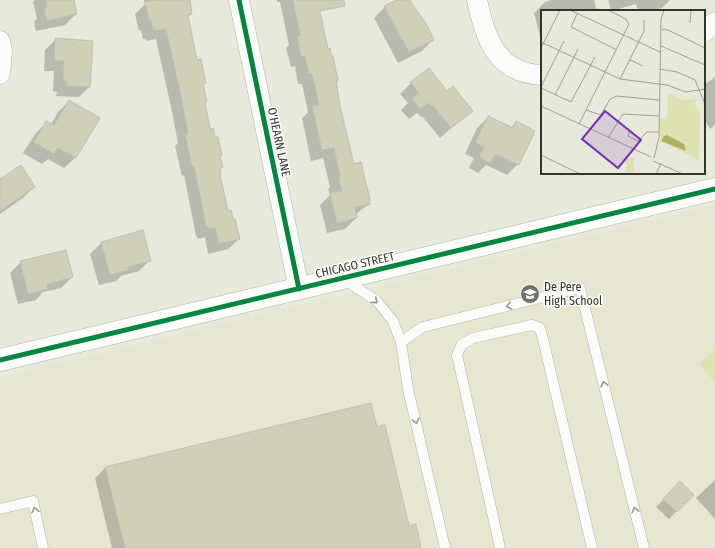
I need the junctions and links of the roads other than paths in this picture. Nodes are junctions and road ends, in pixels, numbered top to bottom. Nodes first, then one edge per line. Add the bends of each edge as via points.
1 (239, 0) edge
2 (477, 0) edge
3 (715, 22) edge
4 (705, 31) edge
5 (0, 41) edge
6 (0, 74) edge
7 (541, 75) edge
8 (715, 189) edge
9 (343, 279) junction
10 (300, 289) junction
11 (401, 342) junction
12 (0, 360) edge
13 (0, 509) edge
14 (43, 548) edge
15 (445, 548) edge
16 (500, 548) edge
17 (592, 548) edge
18 (644, 548) edge

1 - 10 street, O'HEARN LANE
2 - 7 street via 483,29 489,44 498,55 509,65 522,71
3 - 4 street
5 - 6 street
8 - 9 street, CHICAGO STREET
9 - 10 street, CHICAGO STREET
9 -> 11 lane via 377,301 393,321
10 - 12 street, CHICAGO STREET
11 -> 15 lane via 408,389
18 -> 11 lane via 580,288 423,327
14 -> 13 lane via 33,501
16 - 17 lane via 456,355 462,344 473,338 532,325 540,328 543,339

